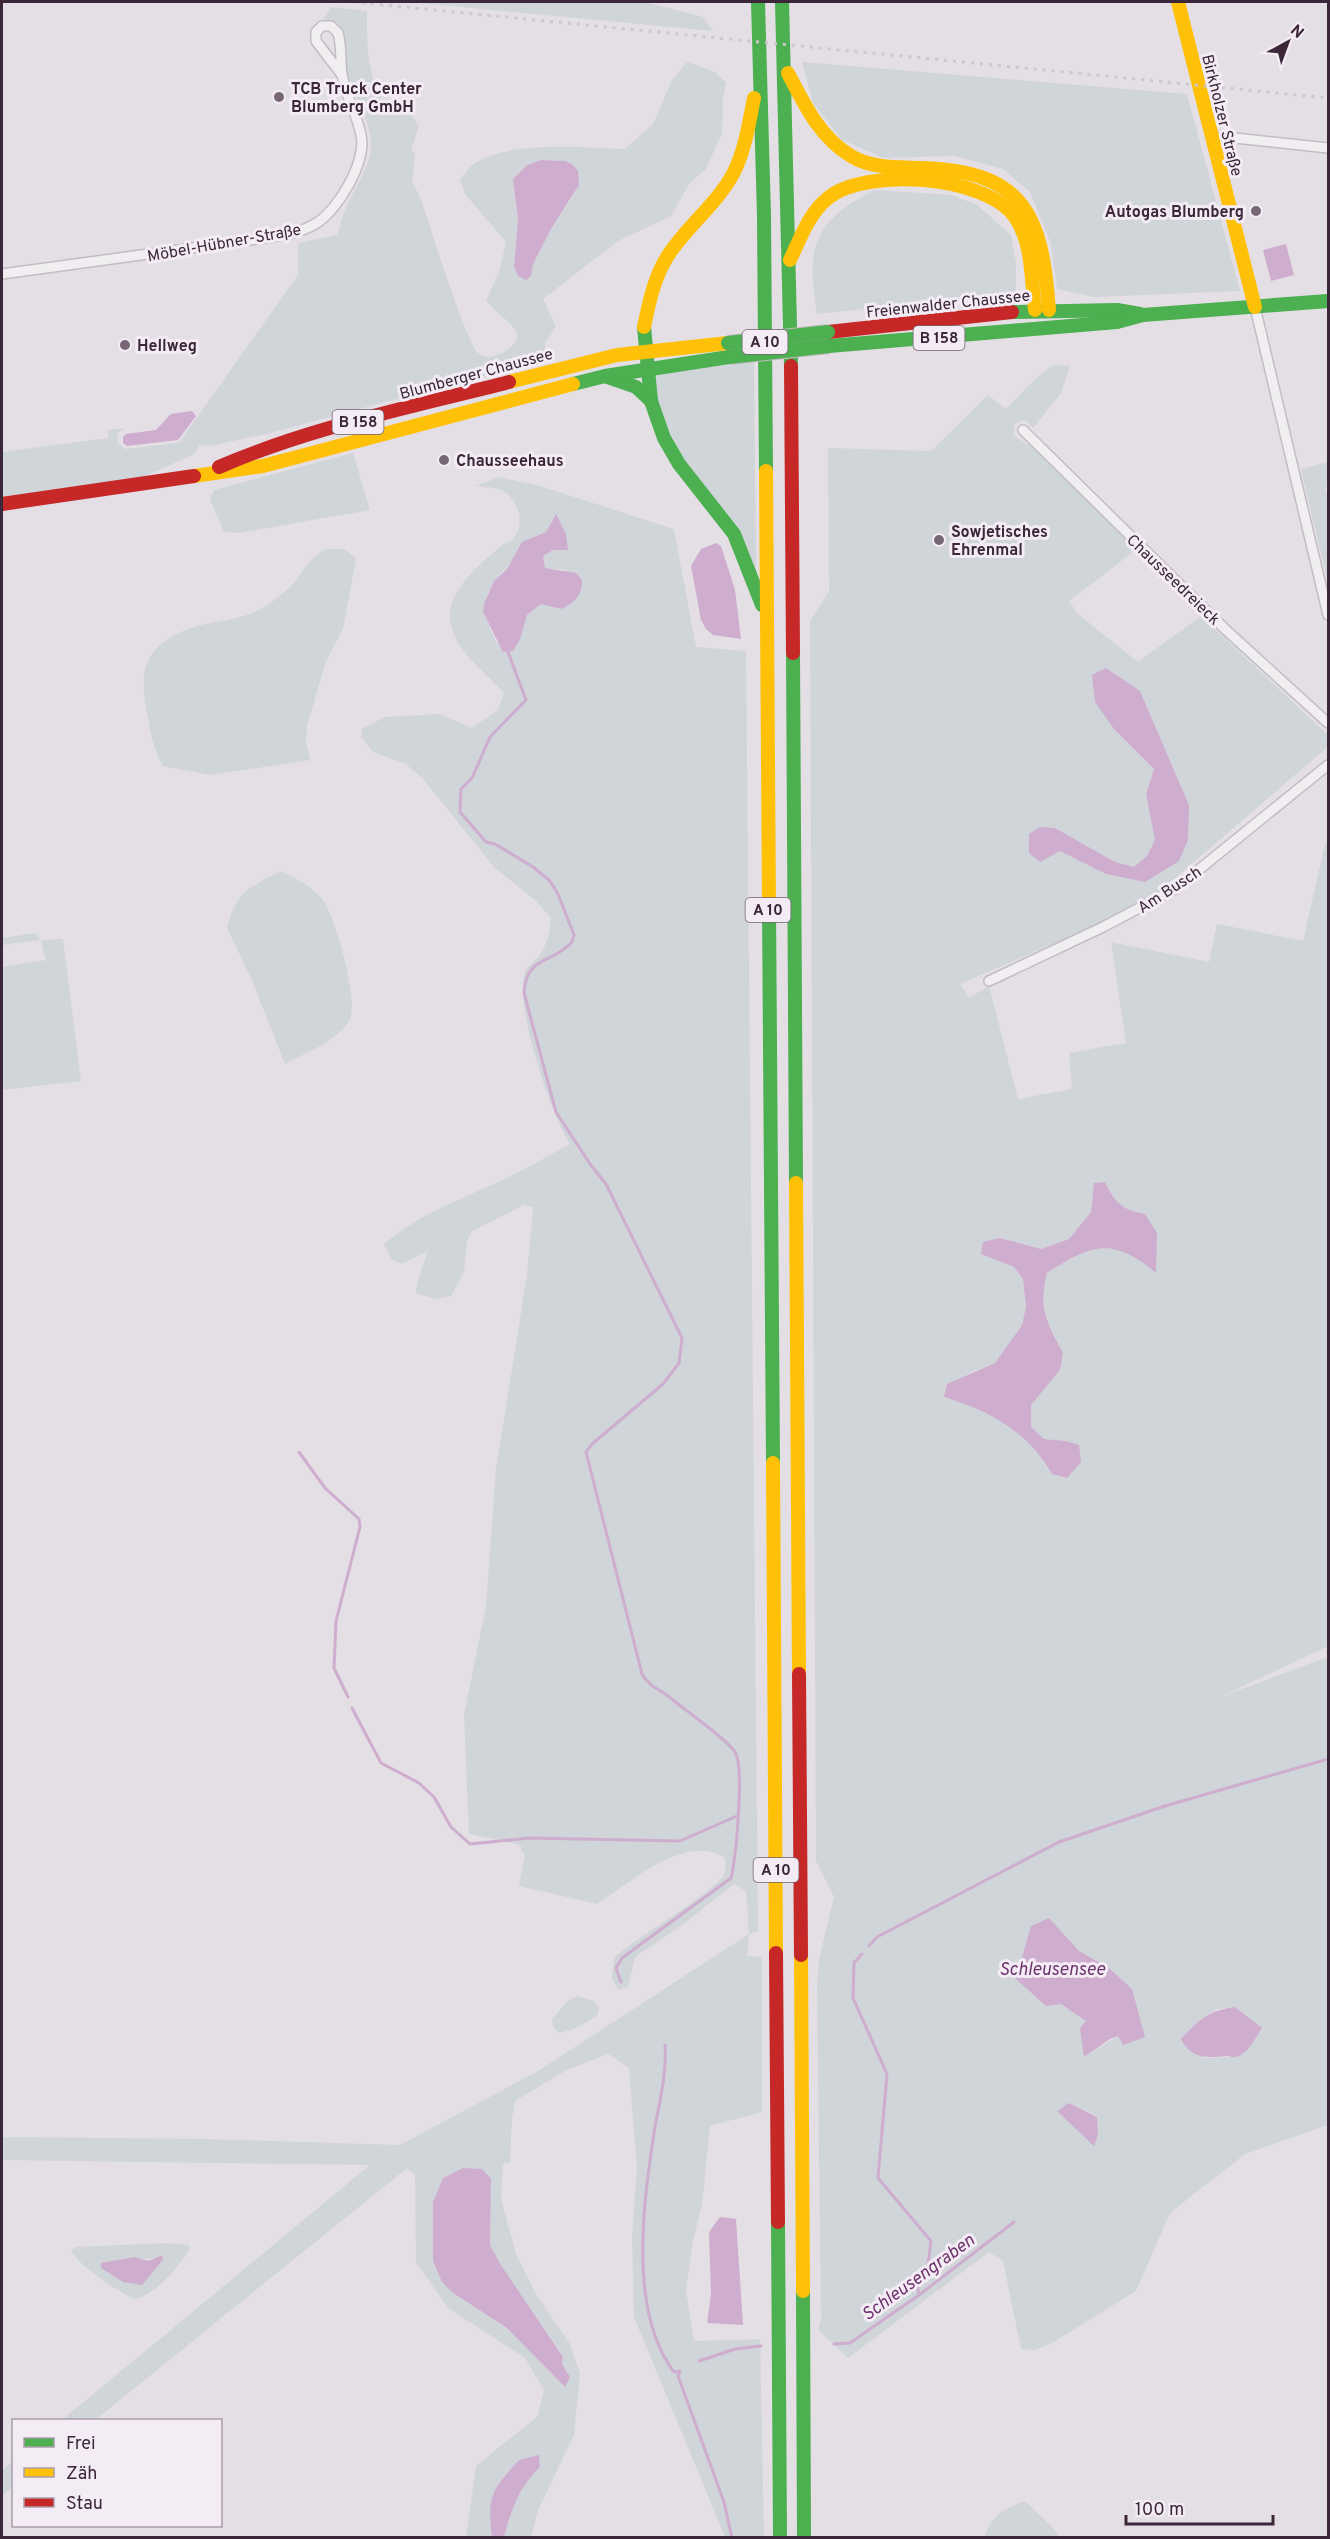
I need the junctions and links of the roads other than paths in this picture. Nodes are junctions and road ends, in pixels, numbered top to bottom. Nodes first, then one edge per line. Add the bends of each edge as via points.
1 (758, 2) edge
2 (782, 2) edge
3 (1178, 2) edge
4 (761, 67) junction
5 (786, 68) junction
6 (342, 75) junction
7 (1212, 139) junction
8 (1329, 148) edge
9 (789, 262) junction
10 (2, 274) edge
11 (1329, 301) edge
12 (1255, 307) junction
13 (1042, 319) junction
14 (644, 327) junction
15 (829, 339) junction
16 (728, 350) junction
17 (648, 351) junction
18 (616, 355) junction
19 (648, 368) junction
20 (605, 376) junction
21 (651, 400) junction
22 (1023, 430) dead end
23 (205, 473) junction
24 (2, 504) edge
25 (1329, 615) edge
26 (767, 617) junction
27 (1329, 723) edge
28 (1329, 765) edge
29 (988, 981) dead end
30 (780, 2538) edge
31 (804, 2538) edge

1 - 4 main road, A 10
2 - 5 main road, A 10
3 - 7 main road, Birkholzer Straße
4 - 14 main road via 748,130 733,173 668,256 652,290
4 - 26 main road, A 10
5 - 9 main road, A 10
5 - 13 main road via 817,128 852,157 888,167 971,171 1002,183 1029,211 1037,226 1043,247
6 - 6 street, Möbel-Hübner-Straße via 339,33 331,26 322,26 316,32 316,41
6 - 10 street, Möbel-Hübner-Straße via 363,147 356,172 317,223 292,234
7 - 8 street
7 - 12 main road, Birkholzer Straße
9 - 13 main road via 822,204 847,188 892,182 963,187 991,196 1017,220
9 - 31 main road, A 10
11 - 12 main road, Freienwalder Chaussee / B 158
12 - 13 main road, Freienwalder Chaussee / B 158 via 1143,315 1117,310
12 - 25 street
13 - 15 main road, Freienwalder Chaussee / B 158
13 - 15 main road, Freienwalder Chaussee / B 158
14 - 17 main road
14 - 18 main road
15 - 16 main road, B 158, bridge
16 - 17 main road, Blumberger Chaussee / B 158
16 - 19 main road, Blumberger Chaussee / B 158
17 - 18 main road, Blumberger Chaussee / B 158
17 - 19 main road
18 - 23 main road, Blumberger Chaussee / B 158 via 316,433 256,451
19 - 20 main road, Blumberger Chaussee / B 158
19 - 21 main road
20 - 21 main road via 636,387
20 - 23 main road, Blumberger Chaussee / B 158 via 263,466
21 - 26 main road via 664,438 679,464 734,534
22 - 27 street, Chausseedreieck via 1226,630
23 - 24 main road, Blumberger Chaussee / B 158
26 - 30 main road, A 10
28 - 29 street, Am Busch via 1175,889

